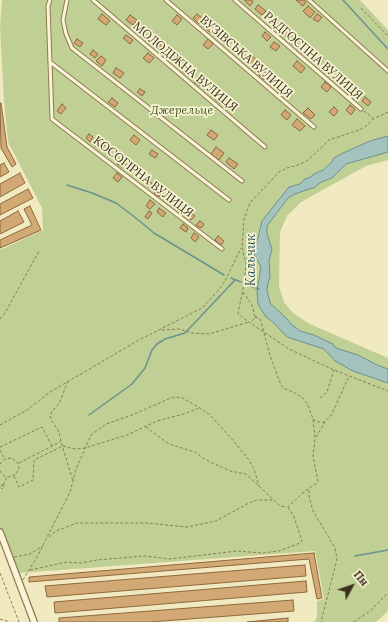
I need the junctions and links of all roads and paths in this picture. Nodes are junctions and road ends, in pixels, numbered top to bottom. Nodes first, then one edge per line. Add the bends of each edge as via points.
1 (50, 0) edge
2 (67, 0) edge
3 (93, 0) edge
4 (166, 0) edge
5 (236, 0) edge
6 (309, 0) edge
7 (361, 8) dead end
8 (388, 36) edge
9 (50, 62) junction
10 (388, 70) edge
11 (361, 109) joint
12 (388, 112) edge
13 (373, 119) junction
14 (314, 127) dead end
15 (265, 147) dead end
16 (242, 181) dead end
17 (229, 200) dead end
18 (242, 248) junction
19 (222, 249) dead end
20 (39, 251) dead end
21 (243, 292) junction
22 (255, 317) junction
23 (0, 319) edge
24 (251, 322) junction
25 (161, 330) junction
26 (264, 332) junction
27 (334, 370) junction
28 (348, 376) junction
29 (68, 381) junction
30 (388, 392) edge
31 (320, 398) dead end
32 (200, 408) junction
33 (313, 419) junction
34 (325, 422) junction
35 (0, 424) edge
36 (146, 426) junction
37 (315, 438) junction
38 (61, 442) junction
39 (52, 446) junction
40 (63, 446) junction
41 (0, 447) edge
42 (85, 448) junction
43 (0, 450) edge
44 (4, 459) junction
45 (18, 463) junction
46 (0, 464) edge
47 (0, 471) edge
48 (1, 474) edge
49 (14, 476) junction
50 (7, 477) junction
51 (73, 482) junction
52 (259, 486) junction
53 (0, 487) edge
54 (309, 489) junction
55 (272, 500) junction
56 (288, 507) junction
57 (0, 532) edge
58 (48, 538) junction
59 (43, 546) junction
60 (10, 558) junction
61 (29, 570) junction
62 (0, 573) edge
63 (20, 585) junction
64 (388, 593) edge
65 (0, 619) edge
66 (10, 622) edge
67 (19, 622) edge
68 (34, 622) edge
69 (321, 622) edge
70 (354, 622) edge

1 - 9 lane
2 - 16 lane via 63,20 72,48
3 - 15 lane, МОЛОДІЖНА ВУЛИЦЯ
4 - 14 lane, ВУЗІВСЬКА ВУЛИЦЯ
5 - 11 lane, РАДГОСПНА ВУЛИЦЯ
6 - 10 lane
7 - 8 path
9 - 17 lane
9 - 19 lane, КОСОГІРНА ВУЛИЦЯ via 52,119
11 - 13 path
12 - 13 path
13 - 18 path via 359,130 329,140 308,160 287,168 272,179 250,203 246,212
18 - 21 path via 246,264
18 - 25 path via 225,281 208,303
20 - 23 path
21 - 22 path via 252,305
21 - 24 path via 238,313
22 - 24 path
22 - 26 path via 261,321
24 - 25 path via 209,334
24 - 26 path
25 - 29 path
26 - 27 path via 289,349
26 - 33 path via 281,385 302,397
27 - 28 path
27 - 31 path via 327,392
28 - 30 path
28 - 34 path via 332,414
29 - 35 path via 27,410
29 - 38 path via 59,404 50,416 59,432
32 - 36 path
32 - 42 path via 180,397 171,398 106,424 91,435
32 - 52 path via 210,415 245,455 254,469
33 - 34 path
33 - 37 path
34 - 37 path
36 - 42 path via 128,435
36 - 52 path via 166,442 195,452 230,471 246,474
37 - 54 path via 313,457 318,481
38 - 39 path
38 - 40 path
39 - 41 path via 42,427
39 - 45 path
40 - 42 path
40 - 49 path via 34,460 33,480 19,487
40 - 51 path
42 - 51 path
43 - 44 path
44 - 45 path via 12,458
44 - 46 path
45 - 49 path via 18,471
47 - 48 path
48 - 50 path
49 - 50 path
50 - 53 path via 3,489
51 - 58 path
52 - 55 path
54 - 56 path
54 - 69 path via 313,511 335,548 337,559
55 - 56 path via 280,506
55 - 58 path via 257,500 216,521 187,527 77,523 56,531
56 - 61 path via 302,541 280,551 237,551 170,559 138,557 67,562
57 - 60 street
58 - 59 path
59 - 60 path via 30,554
59 - 61 path
60 - 63 street
61 - 63 path
62 - 67 path
63 - 68 street
64 - 70 path via 370,611
65 - 66 path

